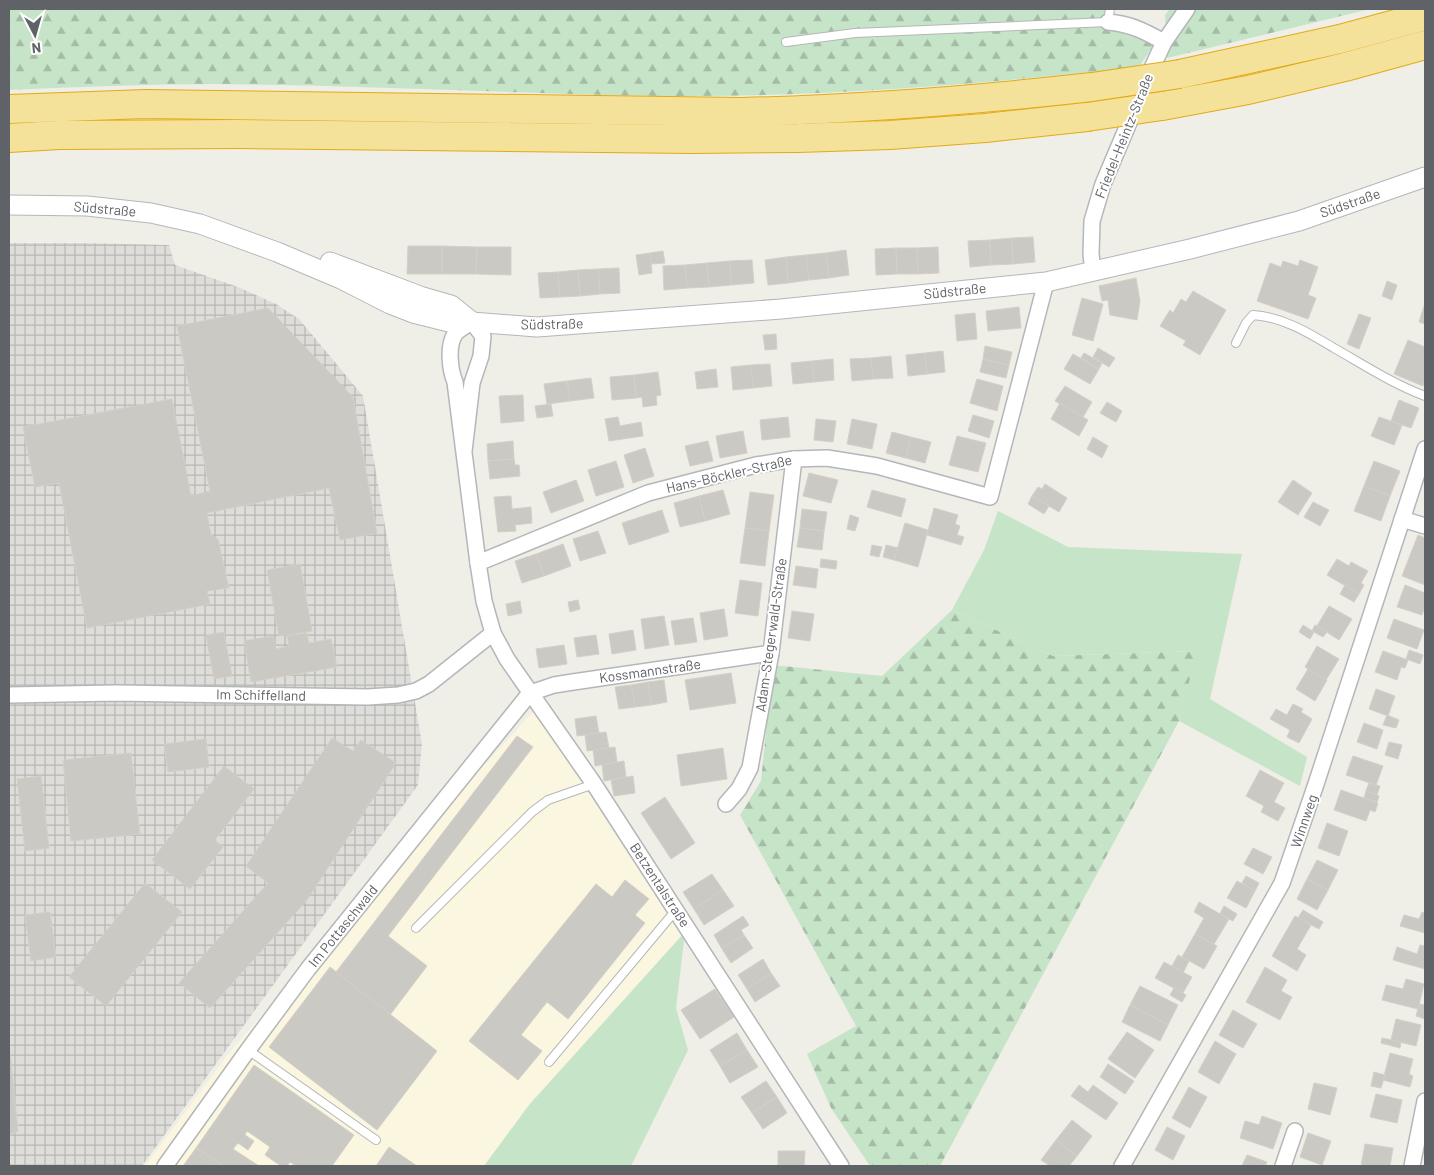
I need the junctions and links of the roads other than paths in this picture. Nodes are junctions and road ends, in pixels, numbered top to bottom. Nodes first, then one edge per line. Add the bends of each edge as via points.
1 (1186, 9) edge
2 (1109, 15) edge
3 (1425, 16) edge
4 (786, 42) dead end
5 (1164, 42) junction
6 (1425, 46) edge
7 (9, 109) edge
8 (9, 138) edge
9 (1425, 177) edge
10 (9, 205) edge
11 (1093, 272) junction
12 (1046, 282) junction
13 (472, 322) junction
14 (1236, 343) dead end
15 (1425, 396) edge
16 (1425, 449) edge
17 (464, 451) junction
18 (794, 459) junction
19 (1402, 519) junction
20 (1425, 526) edge
21 (478, 563) junction
22 (493, 633) junction
23 (772, 654) junction
24 (530, 693) junction
25 (9, 695) edge
26 (594, 784) junction
27 (726, 804) dead end
28 (676, 910) junction
29 (416, 928) dead end
30 (248, 1050) junction
31 (549, 1062) dead end
32 (1425, 1101) edge
33 (1295, 1131) dead end
34 (376, 1140) dead end
35 (165, 1166) edge
36 (841, 1166) edge
37 (1122, 1166) edge
38 (1283, 1166) edge
39 (1412, 1166) edge

1 - 5 street, Friedel-Heintz-Straße
2 - 4 lane via 855,33
2 - 5 street
3 - 7 highway, bridge via 1340,39 1180,74 979,99 819,110 146,104
5 - 11 street, Friedel-Heintz-Straße via 1103,184 1092,221
6 - 8 highway, bridge via 1248,90 1162,106 985,128 890,135 692,139 219,134
9 - 11 street, Südstraße via 1299,220
10 - 13 street, Südstraße via 87,206 150,213 200,224 230,225 451,305
11 - 12 street, Südstraße
12 - 13 street, Südstraße via 650,320 537,327
12 - 18 street, Hans-Böckler-Straße via 990,496 877,466 827,458
13 - 17 street via 483,336 481,356 472,383
13 - 17 street via 455,334 451,349 450,370 455,382
14 - 15 lane via 1253,315 1264,316 1305,330 1390,380
16 - 19 street, Winnweg
17 - 21 street, Betzentalstraße
18 - 21 street, Hans-Böckler-Straße via 756,465 648,492
18 - 23 street, Adam-Stegerwald-Straße
19 - 20 street
19 - 37 street, Winnweg via 1282,883
21 - 22 street, Betzentalstraße
22 - 24 street, Betzentalstraße
22 - 25 street, Im Schiffelland via 429,684 398,695
23 - 24 street, Kossmannstraße via 554,685
23 - 27 street, Adam-Stegerwald-Straße via 750,768
24 - 26 street, Betzentalstraße
24 - 30 street, Im Pottaschwald via 308,969
26 - 28 street, Betzentalstraße
26 - 29 lane via 548,800 532,812
28 - 31 lane
28 - 36 street, Betzentalstraße
30 - 34 lane
30 - 35 street, Im Pottaschwald
32 - 39 street
33 - 38 street

